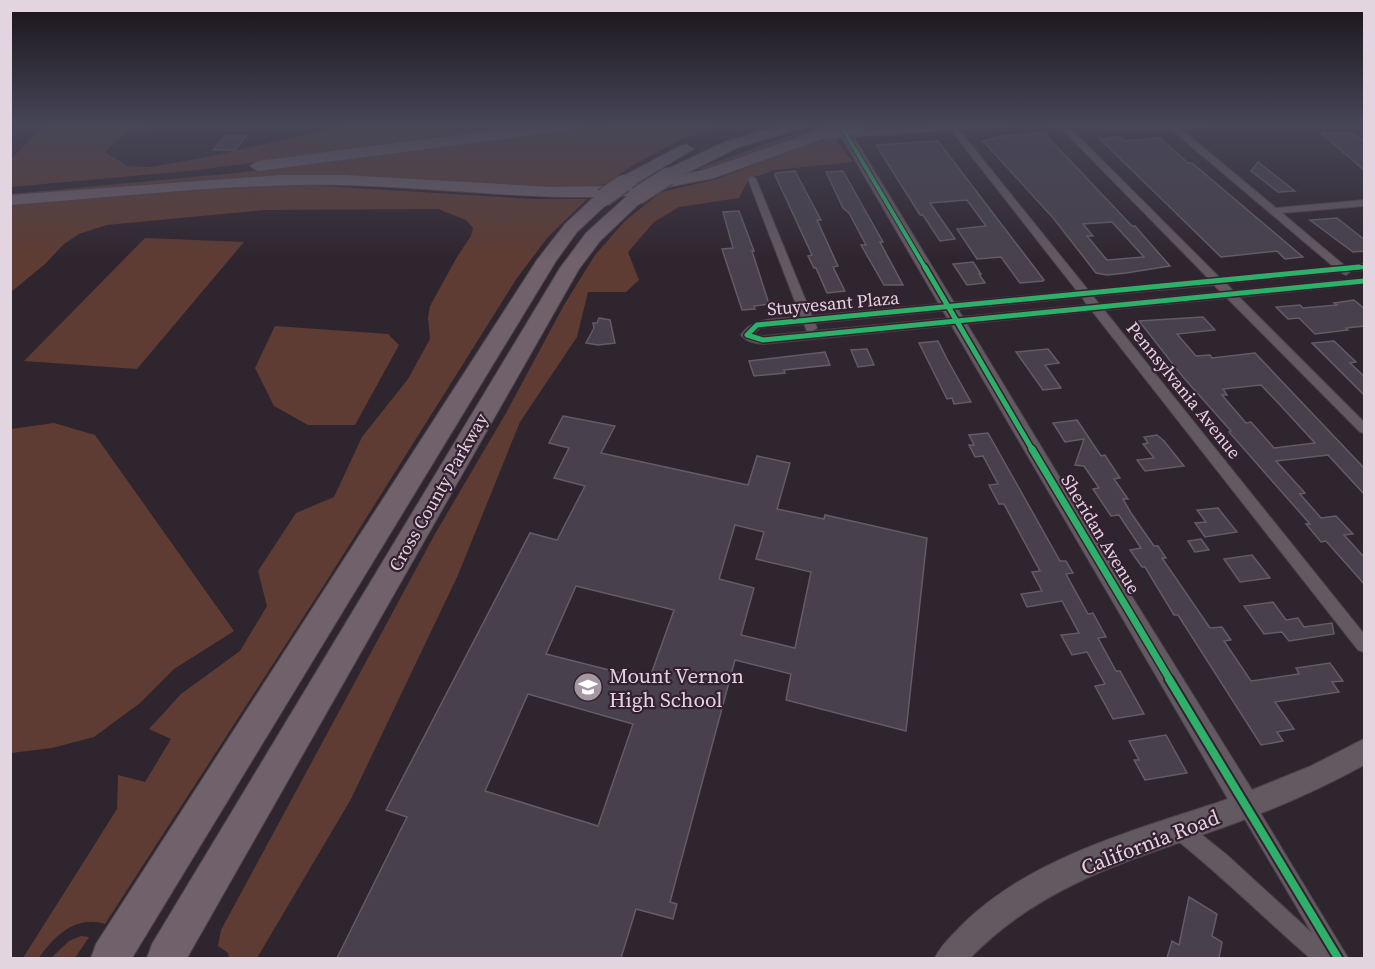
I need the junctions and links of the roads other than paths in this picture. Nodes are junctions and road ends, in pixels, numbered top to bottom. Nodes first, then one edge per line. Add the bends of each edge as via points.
1 (229, 169) edge
2 (655, 169) edge
3 (682, 169) edge
4 (723, 169) edge
5 (871, 169) edge
6 (986, 169) edge
7 (1106, 169) edge
8 (1224, 169) edge
9 (752, 180) dead end
10 (10, 190) edge
11 (621, 192) junction
12 (10, 200) edge
13 (1365, 203) edge
14 (1273, 211) junction
15 (1365, 267) edge
16 (1342, 269) junction
17 (1217, 281) junction
18 (1362, 284) edge
19 (1084, 294) junction
20 (1230, 295) junction
21 (1095, 308) junction
22 (953, 314) junction
23 (807, 320) junction
24 (813, 334) junction
25 (1365, 429) edge
26 (1365, 645) edge
27 (1365, 751) edge
28 (1246, 805) junction
29 (1180, 830) junction
30 (110, 958) edge
31 (166, 958) edge
32 (950, 958) edge
33 (1325, 958) edge
34 (1338, 958) edge

1 - 10 highway
2 - 11 highway, Cross County Parkway
3 - 11 highway, Cross County Parkway, bridge
4 - 12 highway via 608,192 290,180
5 - 22 street, Sheridan Avenue
6 - 19 street, Pennsylvania Avenue
7 - 17 street
8 - 14 street
9 - 23 street
11 - 30 highway, Cross County Parkway via 571,228 543,266
11 - 31 highway, Cross County Parkway via 570,268
13 - 14 street
14 - 16 street
15 - 16 street, Stuyvesant Plaza
16 - 17 street, Stuyvesant Plaza
16 - 18 street
17 - 19 street, Stuyvesant Plaza
17 - 20 street
18 - 20 street, Stuyvesant Plaza
19 - 21 street, Pennsylvania Avenue
19 - 22 street, Stuyvesant Plaza
20 - 21 street, Stuyvesant Plaza
20 - 25 street
21 - 22 street, Stuyvesant Plaza
21 - 26 street, Pennsylvania Avenue
22 - 23 street, Stuyvesant Plaza
22 - 24 street, Stuyvesant Plaza
22 - 28 street, Sheridan Avenue
23 - 24 street
23 - 24 street, Stuyvesant Plaza via 757,325 747,335 763,340
27 - 28 street, California Road via 1332,771
28 - 29 street, California Road
28 - 34 street, Sheridan Avenue
29 - 32 street, California Road via 1098,859 1038,888 995,915
29 - 33 street

